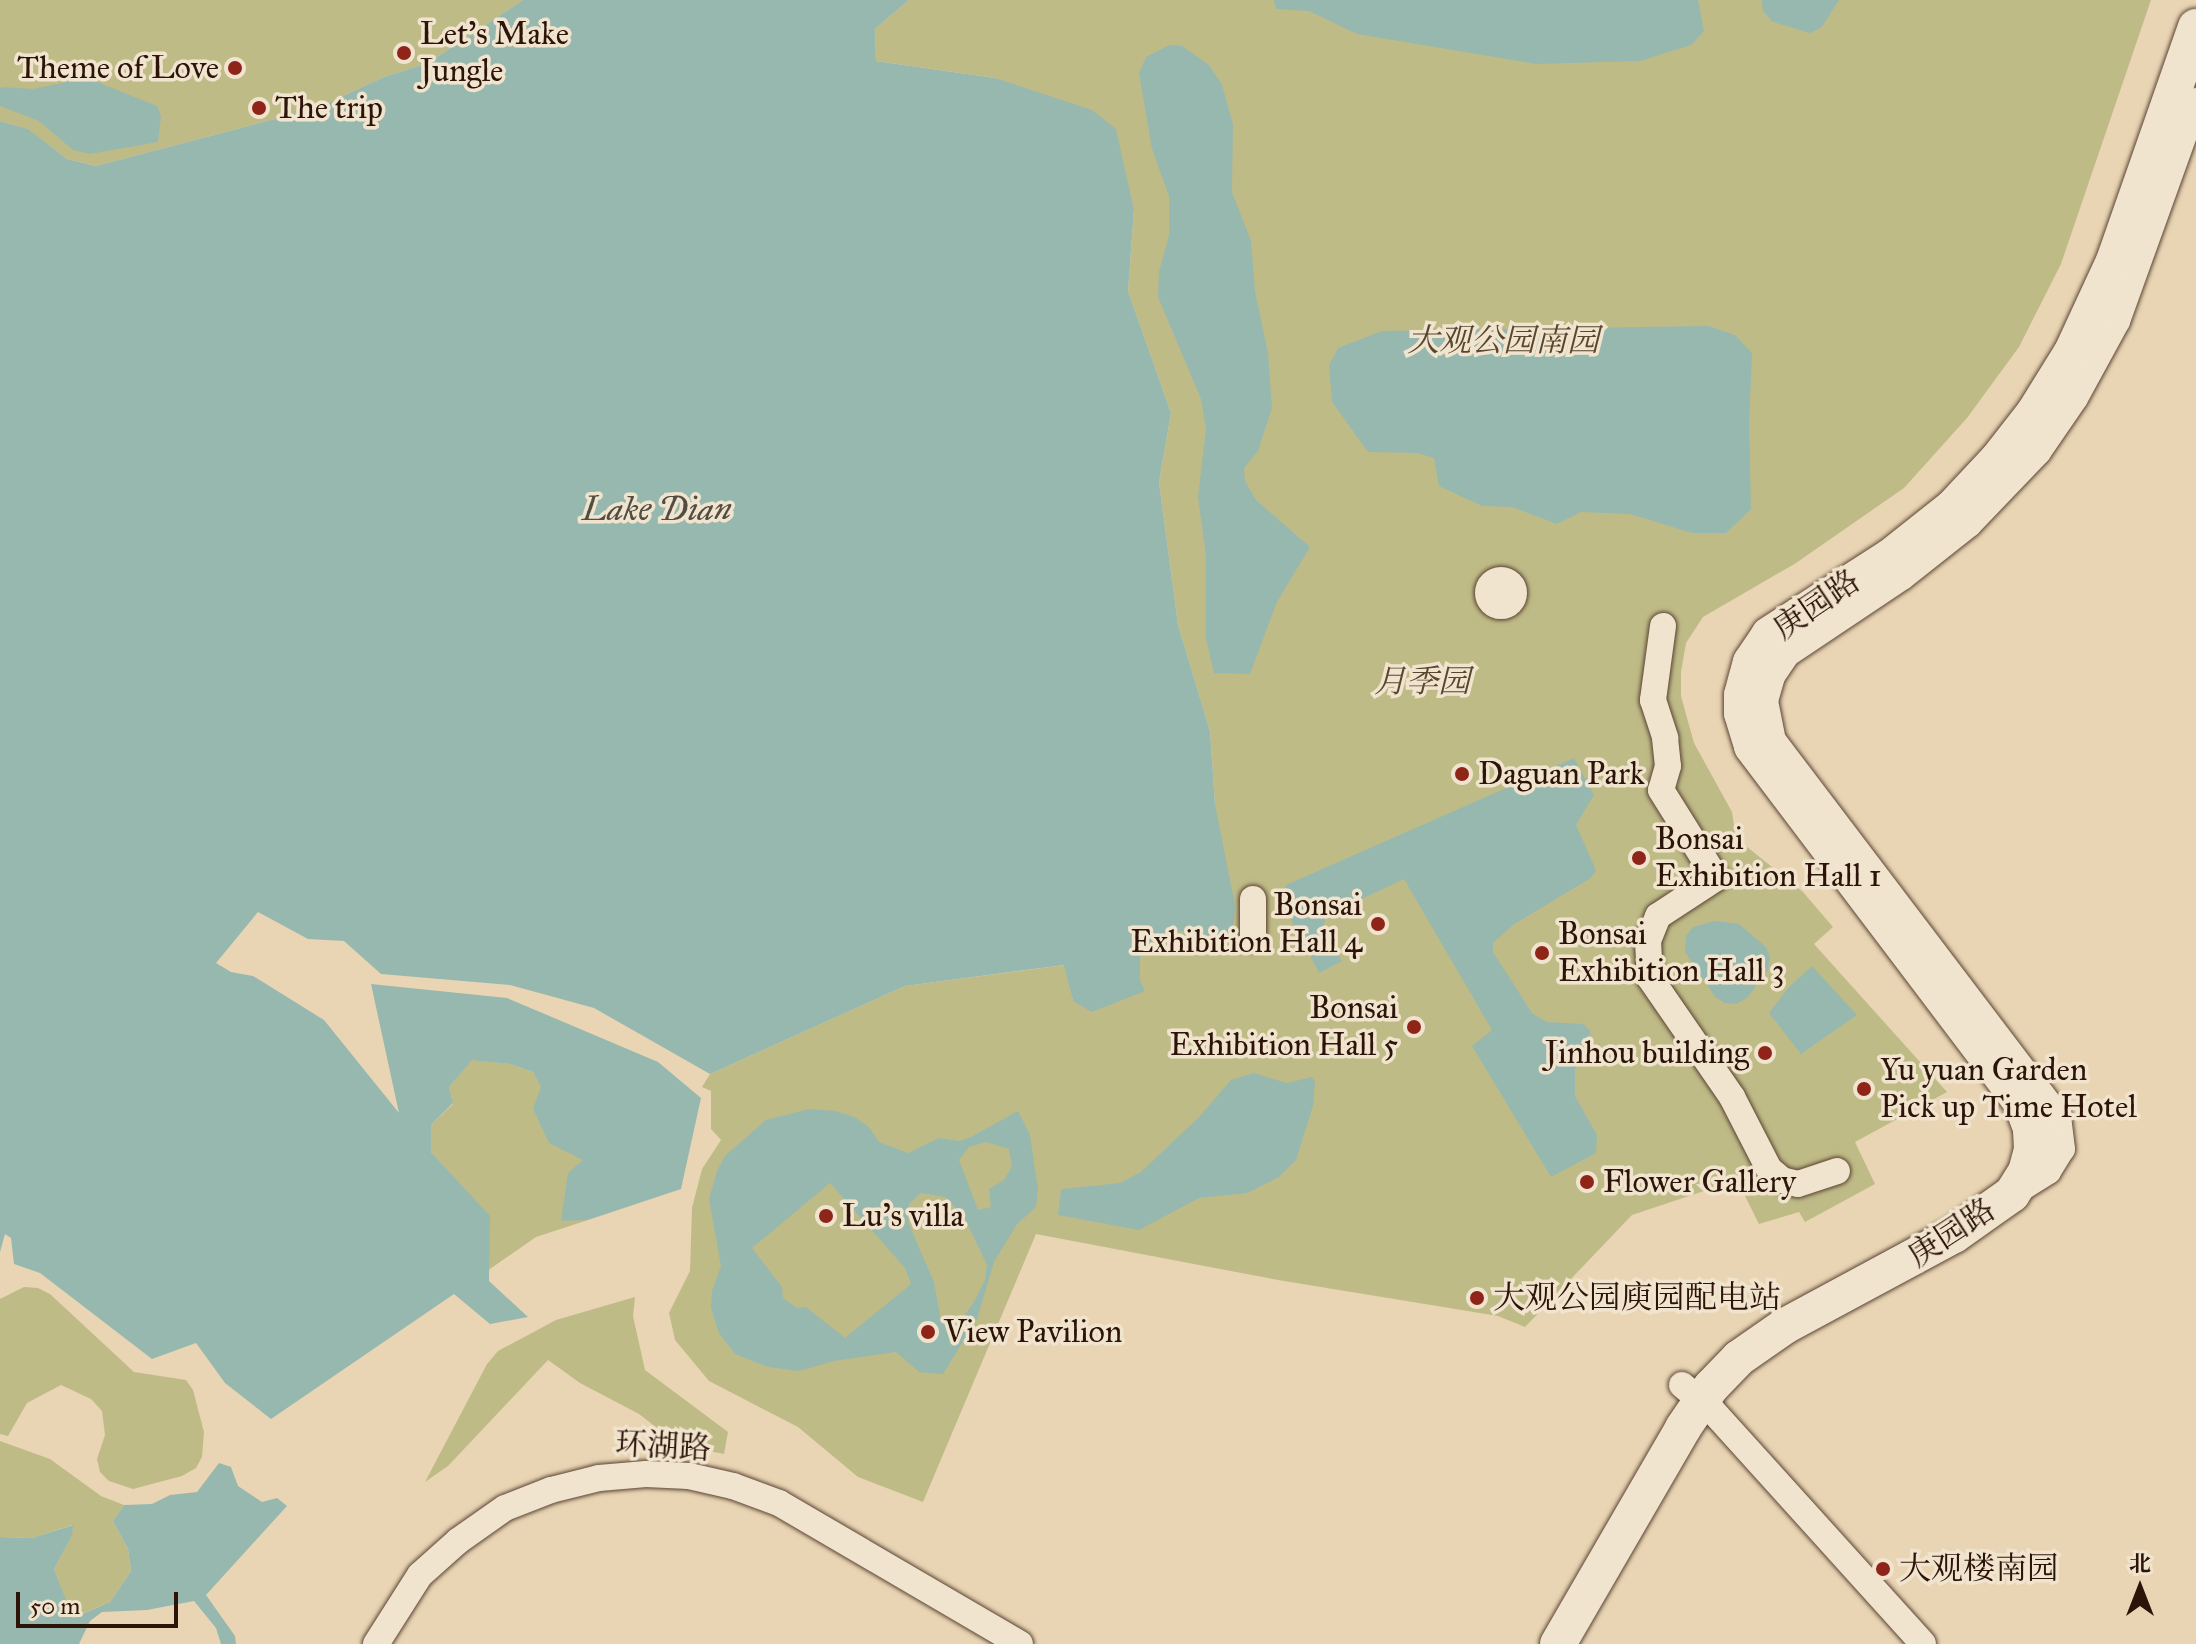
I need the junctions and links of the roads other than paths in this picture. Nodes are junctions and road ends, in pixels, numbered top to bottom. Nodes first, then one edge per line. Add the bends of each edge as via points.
1 (2196, 27) edge
2 (2196, 101) edge
3 (1663, 626) dead end
4 (1253, 899) dead end
5 (1253, 938) dead end
6 (1837, 1171) dead end
7 (2012, 1194) junction
8 (1691, 1392) junction
9 (376, 1644) edge
10 (1020, 1644) edge
11 (1558, 1644) edge
12 (1923, 1644) edge

1 - 7 street, 庚园路 via 2114,261 2072,352 2034,413 1953,507 1890,557 1769,635 1751,662 1742,695 1752,746 2021,1102 2032,1149
2 - 7 street via 2117,321 2038,452 1969,524 1902,577 1787,654 1772,676 1765,701 1773,741 2058,1116 2062,1149 2048,1171
3 - 6 street via 1653,700 1668,766 1661,790 1716,878 1658,916 1648,941 1650,978 1732,1097 1769,1169 1798,1184
4 - 5 street
7 - 8 street, 庚园路 via 1954,1235 1785,1326
8 - 11 street, 庚园路
8 - 12 street
9 - 10 street, 环湖路 via 420,1575 505,1508 599,1478 646,1474 689,1476 779,1503

